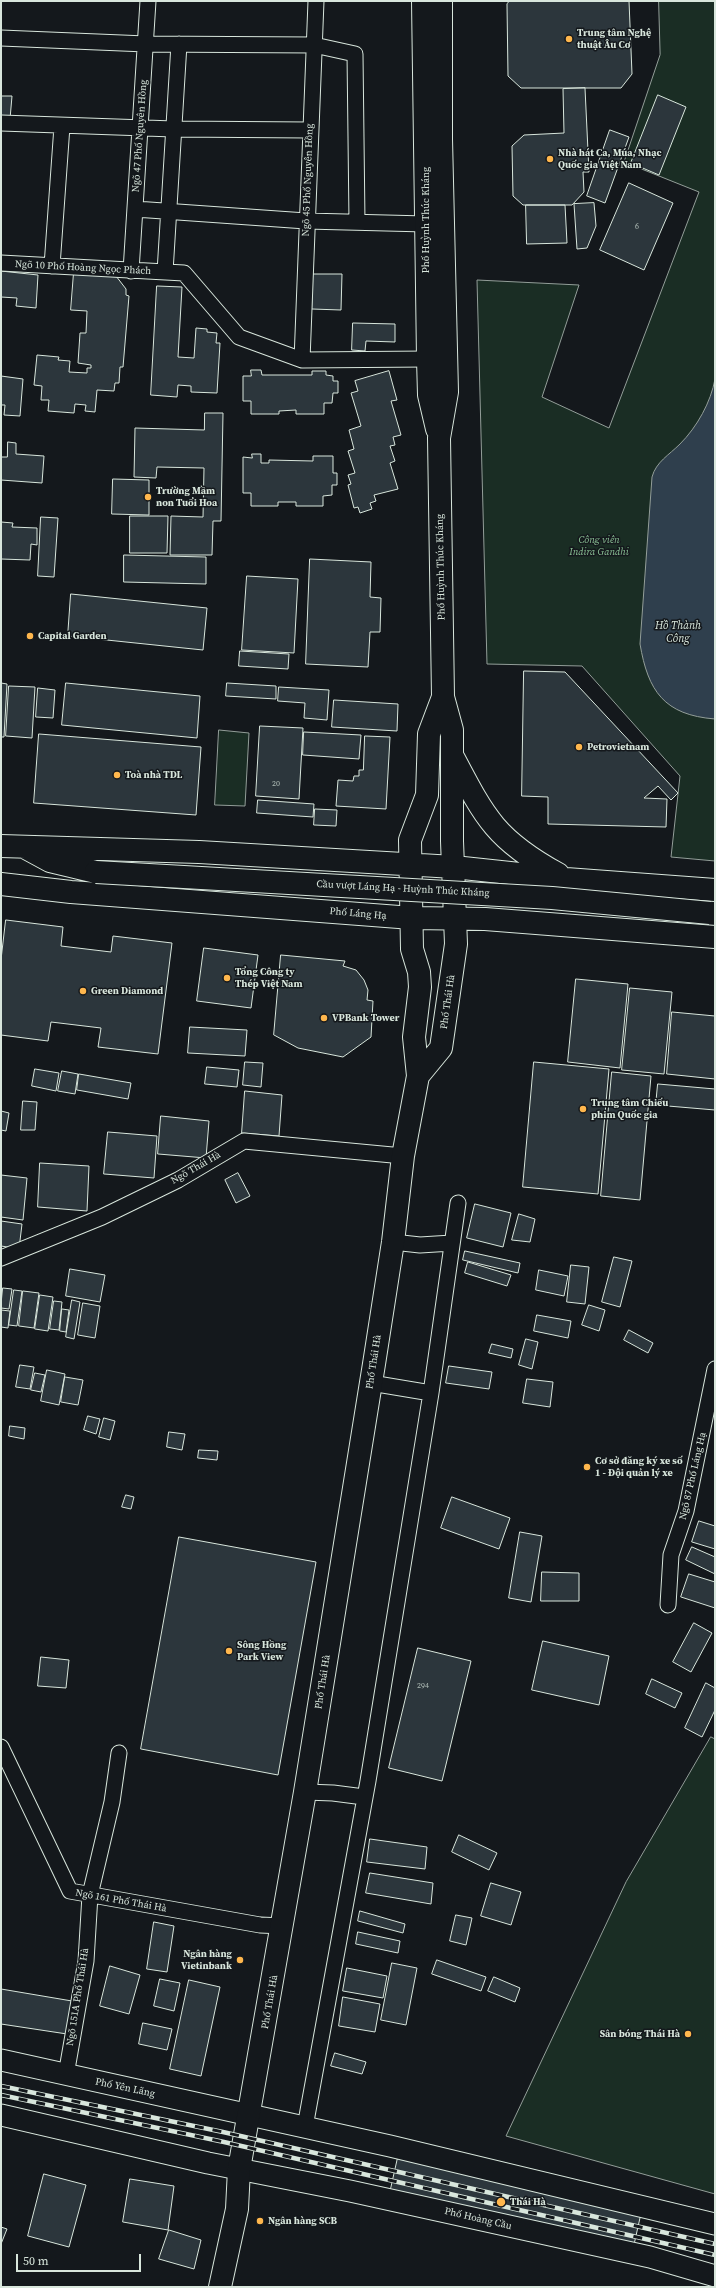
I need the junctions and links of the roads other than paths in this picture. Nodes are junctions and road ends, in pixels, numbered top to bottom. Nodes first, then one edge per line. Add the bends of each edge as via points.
1 (148, 1) edge
2 (316, 1) edge
3 (425, 3) edge
4 (1, 38) edge
5 (146, 44) junction
6 (178, 44) junction
7 (314, 45) junction
8 (1, 123) edge
9 (62, 126) junction
10 (140, 128) junction
11 (174, 129) junction
12 (309, 130) junction
13 (135, 209) junction
14 (169, 211) junction
15 (306, 220) junction
16 (357, 222) junction
17 (426, 224) junction
18 (1, 264) edge
19 (52, 266) junction
20 (132, 271) junction
21 (165, 272) junction
22 (428, 359) junction
23 (302, 360) junction
24 (439, 438) junction
25 (443, 697) junction
26 (451, 754) junction
27 (1, 846) edge
28 (24, 847) junction
29 (359, 862) junction
30 (410, 865) junction
31 (454, 868) junction
32 (96, 872) junction
33 (530, 875) junction
34 (566, 879) junction
35 (1, 884) edge
36 (26, 885) junction
37 (715, 890) edge
38 (713, 913) edge
39 (358, 914) junction
40 (412, 918) junction
41 (456, 920) junction
42 (530, 923) junction
43 (715, 937) edge
44 (418, 1076) junction
45 (403, 1156) junction
46 (458, 1203) dead end
47 (393, 1242) junction
48 (452, 1243) junction
49 (1, 1258) edge
50 (715, 1369) edge
51 (371, 1383) junction
52 (431, 1393) junction
53 (668, 1605) dead end
54 (1, 1748) edge
55 (119, 1753) dead end
56 (305, 1792) junction
57 (364, 1797) junction
58 (90, 1895) junction
59 (283, 1926) junction
60 (1, 2060) edge
61 (66, 2075) junction
62 (1, 2115) edge
63 (250, 2116) junction
64 (305, 2128) junction
65 (239, 2169) junction
66 (715, 2224) edge
67 (715, 2276) edge
68 (220, 2287) edge

1 - 5 street, Ngõ 47 Phố Nguyên Hồng
2 - 7 street, Ngõ 45 Phố Nguyên Hồng
3 - 17 main road, Phố Huỳnh Thúc Kháng
3 - 24 main road, Phố Huỳnh Thúc Kháng via 441,139 447,392
4 - 5 street
5 - 6 street
5 - 10 street, Ngõ 47 Phố Nguyên Hồng
6 - 7 street
6 - 11 street
7 - 12 street, Ngõ 45 Phố Nguyên Hồng
7 - 16 street via 354,54
8 - 9 street
9 - 10 street
9 - 19 street
10 - 11 street
10 - 13 street, Ngõ 47 Phố Nguyên Hồng
11 - 12 street
11 - 14 street
12 - 15 street, Ngõ 45 Phố Nguyên Hồng
13 - 14 street
13 - 20 street, Ngõ 47 Phố Nguyên Hồng
14 - 15 street
14 - 21 street
15 - 16 street
15 - 23 street, Ngõ 45 Phố Nguyên Hồng
16 - 17 street
17 - 22 main road, Phố Huỳnh Thúc Kháng
18 - 19 street, Ngõ 10 Phố Hoàng Ngọc Phách
19 - 20 street, Ngõ 10 Phố Hoàng Ngọc Phách
20 - 21 street, Ngõ 10 Phố Hoàng Ngọc Phách
21 - 23 street, Ngõ 10 Phố Hoàng Ngọc Phách via 184,273 239,337
22 - 23 street
22 - 24 main road, Phố Huỳnh Thúc Kháng via 429,395
24 - 25 main road, Phố Huỳnh Thúc Kháng
25 - 26 main road, Phố Huỳnh Thúc Kháng via 452,730
25 - 30 main road, Phố Huỳnh Thúc Kháng via 429,734 427,795 410,840
26 - 31 main road, Phố Huỳnh Thúc Kháng
26 - 34 main road via 479,807 498,832 529,858
27 - 28 main road
28 - 29 main road via 73,846
28 - 32 main road, Cầu vượt Láng Hạ - Huỳnh Thúc Kháng via 50,862
29 - 30 main road
29 - 39 main road
30 - 31 main road
30 - 40 main road, Phố Huỳnh Thúc Kháng
31 - 33 main road
31 - 41 main road, Phố Thái Hà
32 - 36 main road, Cầu vượt Láng Hạ - Huỳnh Thúc Kháng via 50,876
32 - 38 main road, Cầu vượt Láng Hạ - Huỳnh Thúc Kháng, bridge via 552,898
33 - 34 main road
33 - 42 main road
34 - 37 main road
35 - 36 main road, Phố Láng Hạ
36 - 39 main road, Phố Láng Hạ via 71,892
39 - 40 main road, Phố Láng Hạ
40 - 41 main road, Phố Láng Hạ
40 - 44 main road, Phố Thái Hà via 412,949 419,972 420,987 414,1037
41 - 42 main road, Phố Láng Hạ via 484,919
41 - 44 main road, Phố Thái Hà via 456,944 442,1048
42 - 43 main road, Phố Láng Hạ
44 - 45 main road, Phố Thái Hà
45 - 47 main road, Phố Thái Hà
45 - 49 street, Ngõ Thái Hà via 244,1141 178,1180 102,1217
46 - 48 street
47 - 48 street via 420,1245
47 - 51 main road, Phố Thái Hà
48 - 52 street
50 - 53 street, Ngõ 87 Phố Láng Hạ via 686,1511 671,1555
51 - 52 street
51 - 56 main road, Phố Thái Hà
52 - 57 street
54 - 58 street, Ngõ 161 Phố Thái Hà via 70,1891
55 - 58 street, Ngõ 151A Phố Thái Hà via 112,1802
56 - 57 street
56 - 59 main road, Phố Thái Hà
57 - 64 street
58 - 59 street, Ngõ 161 Phố Thái Hà via 260,1925
58 - 61 street, Ngõ 151A Phố Thái Hà via 86,1961
59 - 63 main road, Phố Thái Hà
60 - 61 main road, Phố Yên Lãng
61 - 63 main road, Phố Yên Lãng
62 - 65 main road
63 - 64 main road
63 - 65 main road, Phố Thái Hà
64 - 66 main road
65 - 67 main road, Phố Hoàng Cầu via 350,2190 650,2257
65 - 68 main road, Phố Thái Hà via 237,2209

